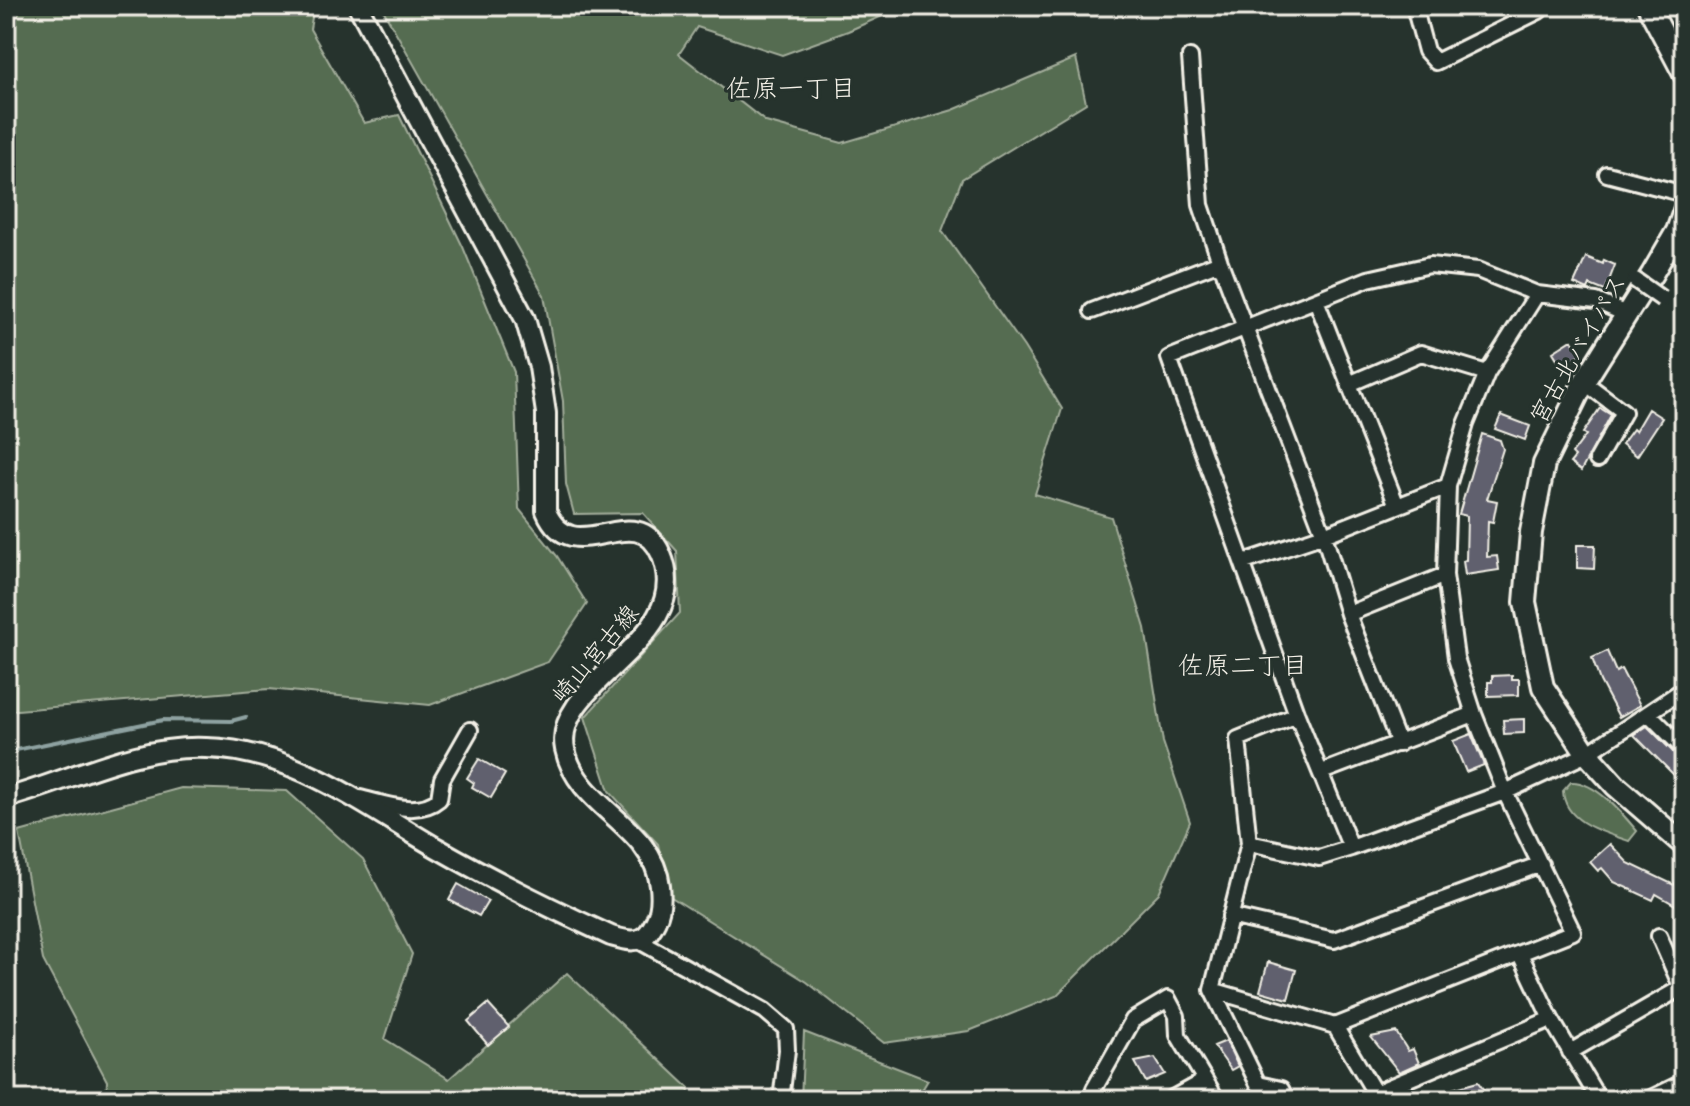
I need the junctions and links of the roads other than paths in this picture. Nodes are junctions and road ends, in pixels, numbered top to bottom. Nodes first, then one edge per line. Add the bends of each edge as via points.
1 (358, 6) edge
2 (1414, 6) edge
3 (1539, 6) edge
4 (1648, 6) edge
5 (1190, 57) dead end
6 (1684, 74) edge
7 (1607, 174) dead end
8 (1684, 194) edge
9 (1684, 211) edge
10 (1220, 262) junction
11 (1635, 280) dead end
12 (1537, 294) junction
13 (1662, 299) dead end
14 (1316, 300) junction
15 (1092, 311) dead end
16 (1628, 315) junction
17 (1246, 329) junction
18 (1487, 373) junction
19 (1584, 382) junction
20 (1349, 384) junction
21 (1597, 460) dead end
22 (1448, 486) junction
23 (1397, 506) junction
24 (1324, 535) junction
25 (1244, 562) junction
26 (1445, 575) junction
27 (1348, 614) junction
28 (1684, 689) edge
29 (1648, 713) junction
30 (1474, 714) junction
31 (1297, 715) junction
32 (470, 730) dead end
33 (1399, 744) junction
34 (1684, 749) edge
35 (1587, 754) junction
36 (1322, 772) junction
37 (1505, 792) junction
38 (352, 796) junction
39 (6, 798) edge
40 (1249, 843) junction
41 (1684, 845) edge
42 (1351, 848) junction
43 (1541, 864) junction
44 (1230, 916) junction
45 (1659, 936) dead end
46 (639, 941) junction
47 (1520, 954) junction
48 (1212, 990) junction
49 (1682, 990) edge
50 (1551, 1019) junction
51 (1335, 1026) junction
52 (1570, 1052) junction
53 (1205, 1080) junction
54 (1684, 1082) edge
55 (1377, 1097) edge
56 (781, 1100) edge
57 (1100, 1100) edge
58 (1169, 1100) edge
59 (1217, 1100) edge
60 (1287, 1100) edge
61 (1599, 1100) edge
62 (1647, 1100) edge

1 - 46 main road, 崎山宮古線 via 525,319 546,413 545,493 551,522 574,538 637,530 652,539 667,572 662,611 573,711 564,736 565,750 589,793 639,839 659,875 659,915
2 - 3 street via 1426,51 1436,62 1539,11
4 - 6 highway
5 - 10 street via 1198,189
7 - 8 street
9 - 16 highway, 宮古北バイパス
10 - 15 street
10 - 17 street
11 - 13 street, bridge
12 - 14 street via 1478,270 1430,265 1368,279
12 - 16 street via 1596,301
12 - 18 street
14 - 17 street
14 - 20 street
16 - 19 highway, 宮古北バイパス
17 - 24 street
17 - 25 street via 1169,358
18 - 20 street via 1421,353
18 - 22 street
19 - 21 street via 1624,412
19 - 35 highway, 宮古北バイパス via 1544,464 1525,602 1543,687
20 - 23 street
22 - 23 street
22 - 26 street
23 - 24 street
24 - 25 street
24 - 27 street
25 - 31 street
26 - 27 street
26 - 30 street via 1456,658
27 - 33 street
28 - 29 street
29 - 34 street
29 - 35 street
30 - 33 street
30 - 37 street
31 - 36 street
31 - 40 street via 1238,739
32 - 38 street via 432,806 406,808
33 - 36 street
35 - 37 street
35 - 41 highway, 宮古北バイパス
36 - 42 street
37 - 42 street
37 - 43 street
38 - 39 main road via 258,754 204,748 118,760
38 - 46 main road via 438,849 597,930
40 - 42 street via 1319,858
40 - 44 street
43 - 44 street via 1334,940
43 - 47 street via 1573,932
44 - 48 street
45 - 49 street
46 - 56 street via 765,1011 786,1029
47 - 50 street
47 - 51 street
48 - 51 street
48 - 60 street via 1258,1084 1281,1089
49 - 52 street
50 - 52 street
50 - 55 street
51 - 55 street
52 - 61 street
53 - 57 street via 1178,1035 1177,1016 1168,999 1133,1020 1094,1089
53 - 58 street
53 - 59 street
54 - 62 street

